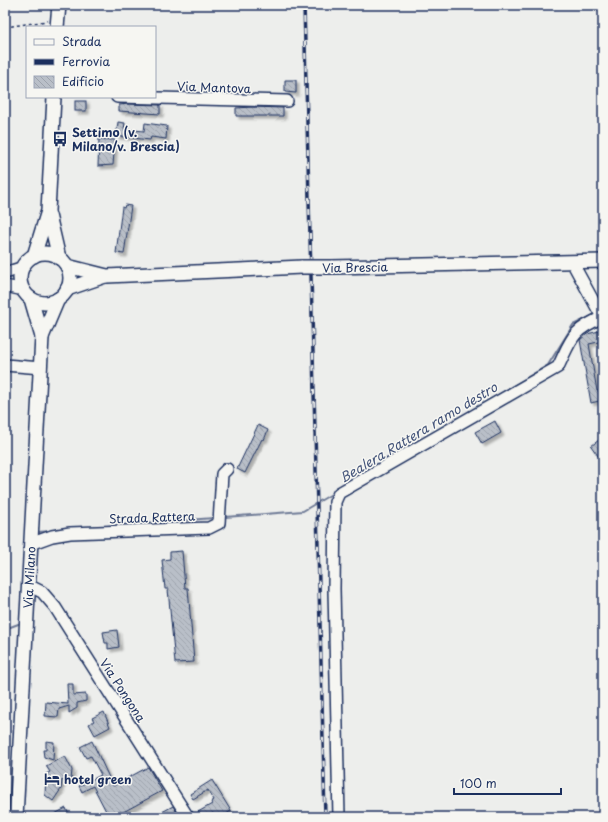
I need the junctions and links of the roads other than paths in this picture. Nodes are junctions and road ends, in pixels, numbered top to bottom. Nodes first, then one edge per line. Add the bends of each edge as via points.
1 (59, 5) edge
2 (58, 24) edge
3 (54, 98) edge
4 (151, 98) edge
5 (287, 102) dead end
6 (48, 211) junction
7 (34, 256) junction
8 (603, 261) edge
9 (63, 262) junction
10 (572, 262) junction
11 (24, 266) junction
12 (5, 273) edge
13 (107, 276) junction
14 (5, 286) edge
15 (67, 289) junction
16 (28, 294) junction
17 (58, 299) junction
18 (603, 317) edge
19 (42, 337) junction
20 (5, 365) edge
21 (41, 368) junction
22 (227, 469) dead end
23 (30, 544) junction
24 (28, 585) junction
25 (16, 817) edge
26 (188, 817) edge
27 (339, 817) edge

1 - 2 main road
3 - 6 main road
4 - 5 street, Via Mantova
6 - 7 main road
6 - 9 main road
7 - 9 main road via 47,253
7 - 11 main road
8 - 10 main road, Via Brescia
9 - 13 main road
9 - 15 main road via 70,282
10 - 13 main road, Via Brescia, bridge via 332,267
10 - 18 street
11 - 12 street
11 - 16 main road via 21,283
13 - 15 main road
14 - 16 street
15 - 17 main road
16 - 17 main road via 44,303
16 - 19 main road, Via Milano
17 - 19 main road, Via Milano
18 - 27 street via 576,331 558,368 339,493 336,502 334,589
19 - 21 main road, Via Milano
20 - 21 street
21 - 23 main road, Via Milano
22 - 23 street, Strada Rattera via 222,474 219,523 209,528 70,533
23 - 24 main road, Via Milano
24 - 25 main road, Via Milano
24 - 26 street, Via Pongona via 42,592 55,607

